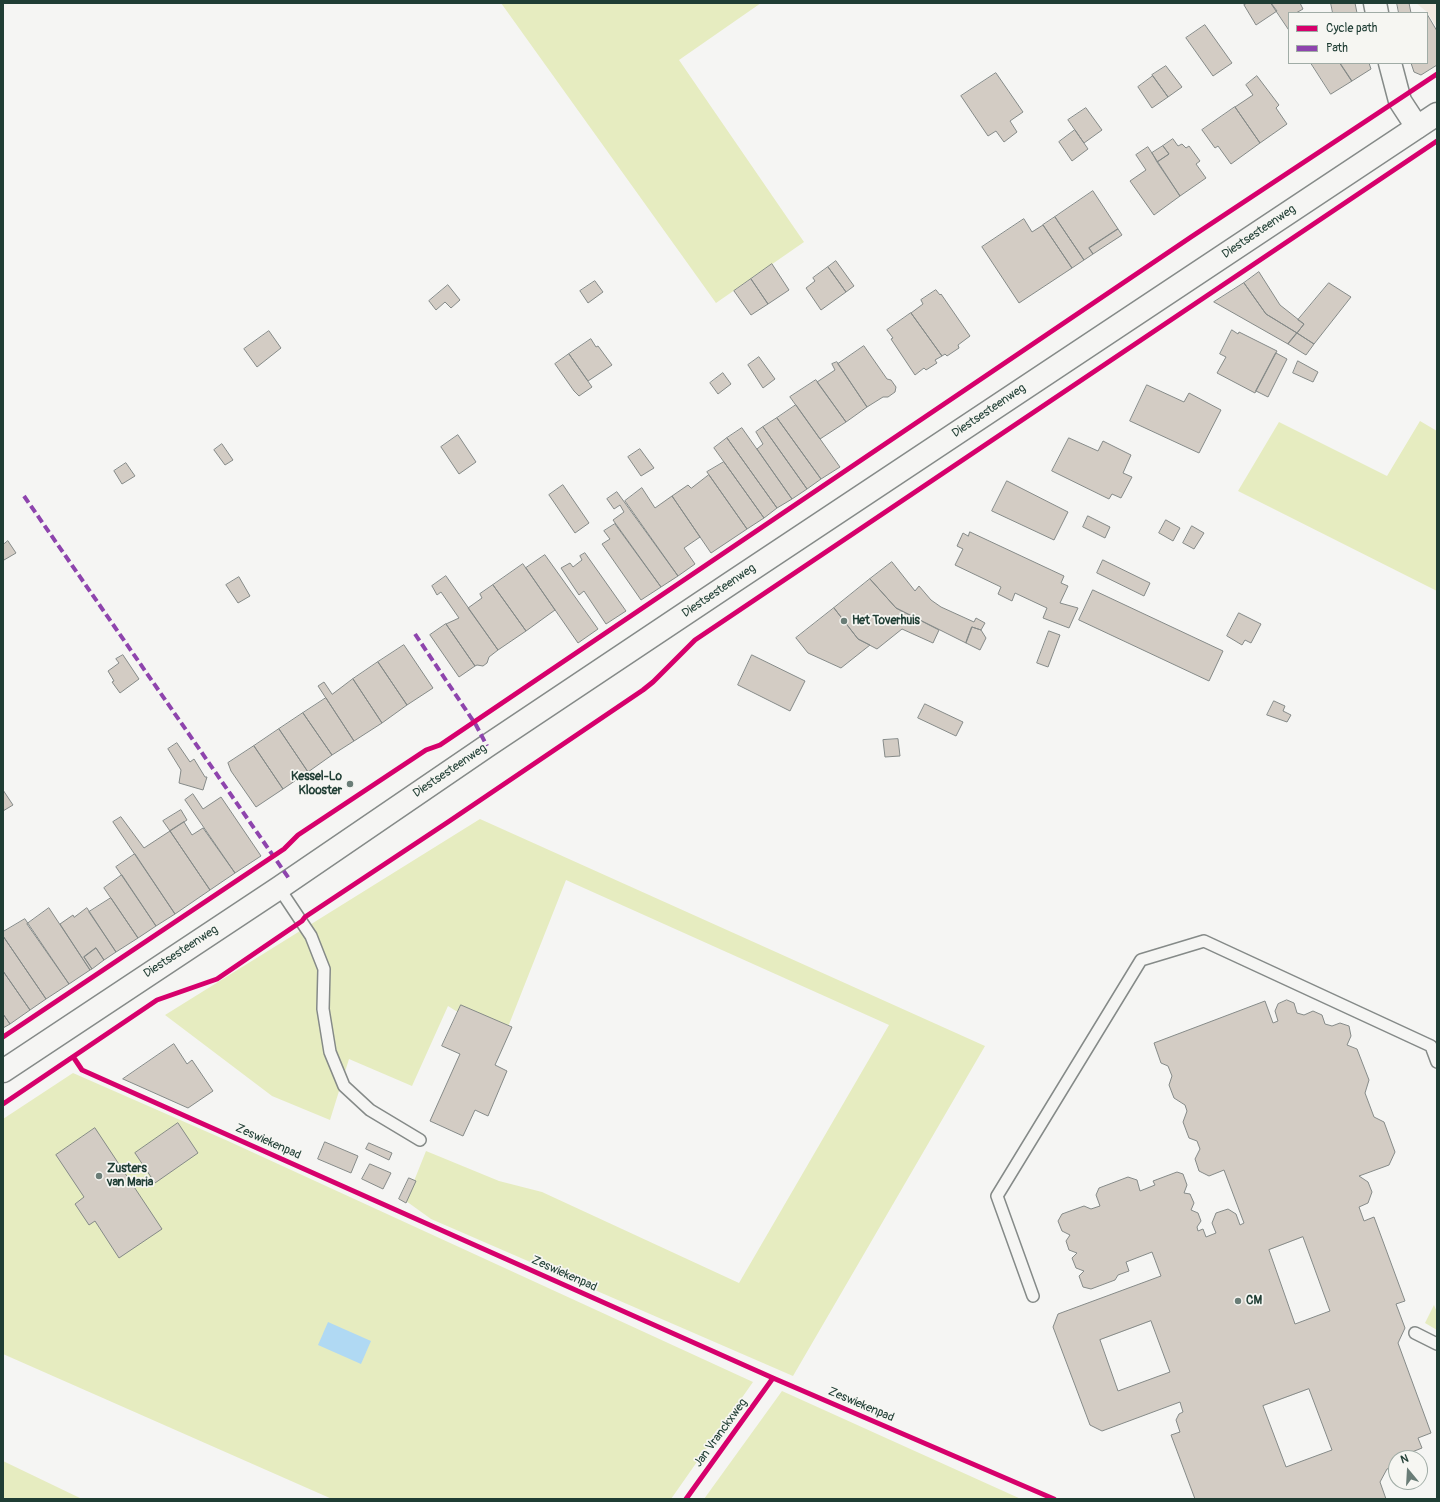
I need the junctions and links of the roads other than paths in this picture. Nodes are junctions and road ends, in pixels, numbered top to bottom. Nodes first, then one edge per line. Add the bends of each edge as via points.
1 (1390, 64) edge
2 (1437, 114) edge
3 (1417, 127) junction
4 (279, 888) junction
5 (1437, 1062) edge
6 (3, 1070) edge
7 (420, 1140) dead end
8 (1033, 1296) dead end
9 (1415, 1333) dead end
10 (1437, 1344) edge

1 - 3 main road via 1400,101
2 - 3 main road, Diestsesteenweg
3 - 4 main road, Diestsesteenweg via 711,596
4 - 6 main road, Diestsesteenweg
4 - 7 lane via 311,936 324,969 323,1008 330,1052 344,1086 370,1110
5 - 8 lane via 1431,1046 1204,941 1141,960 997,1196
9 - 10 lane

